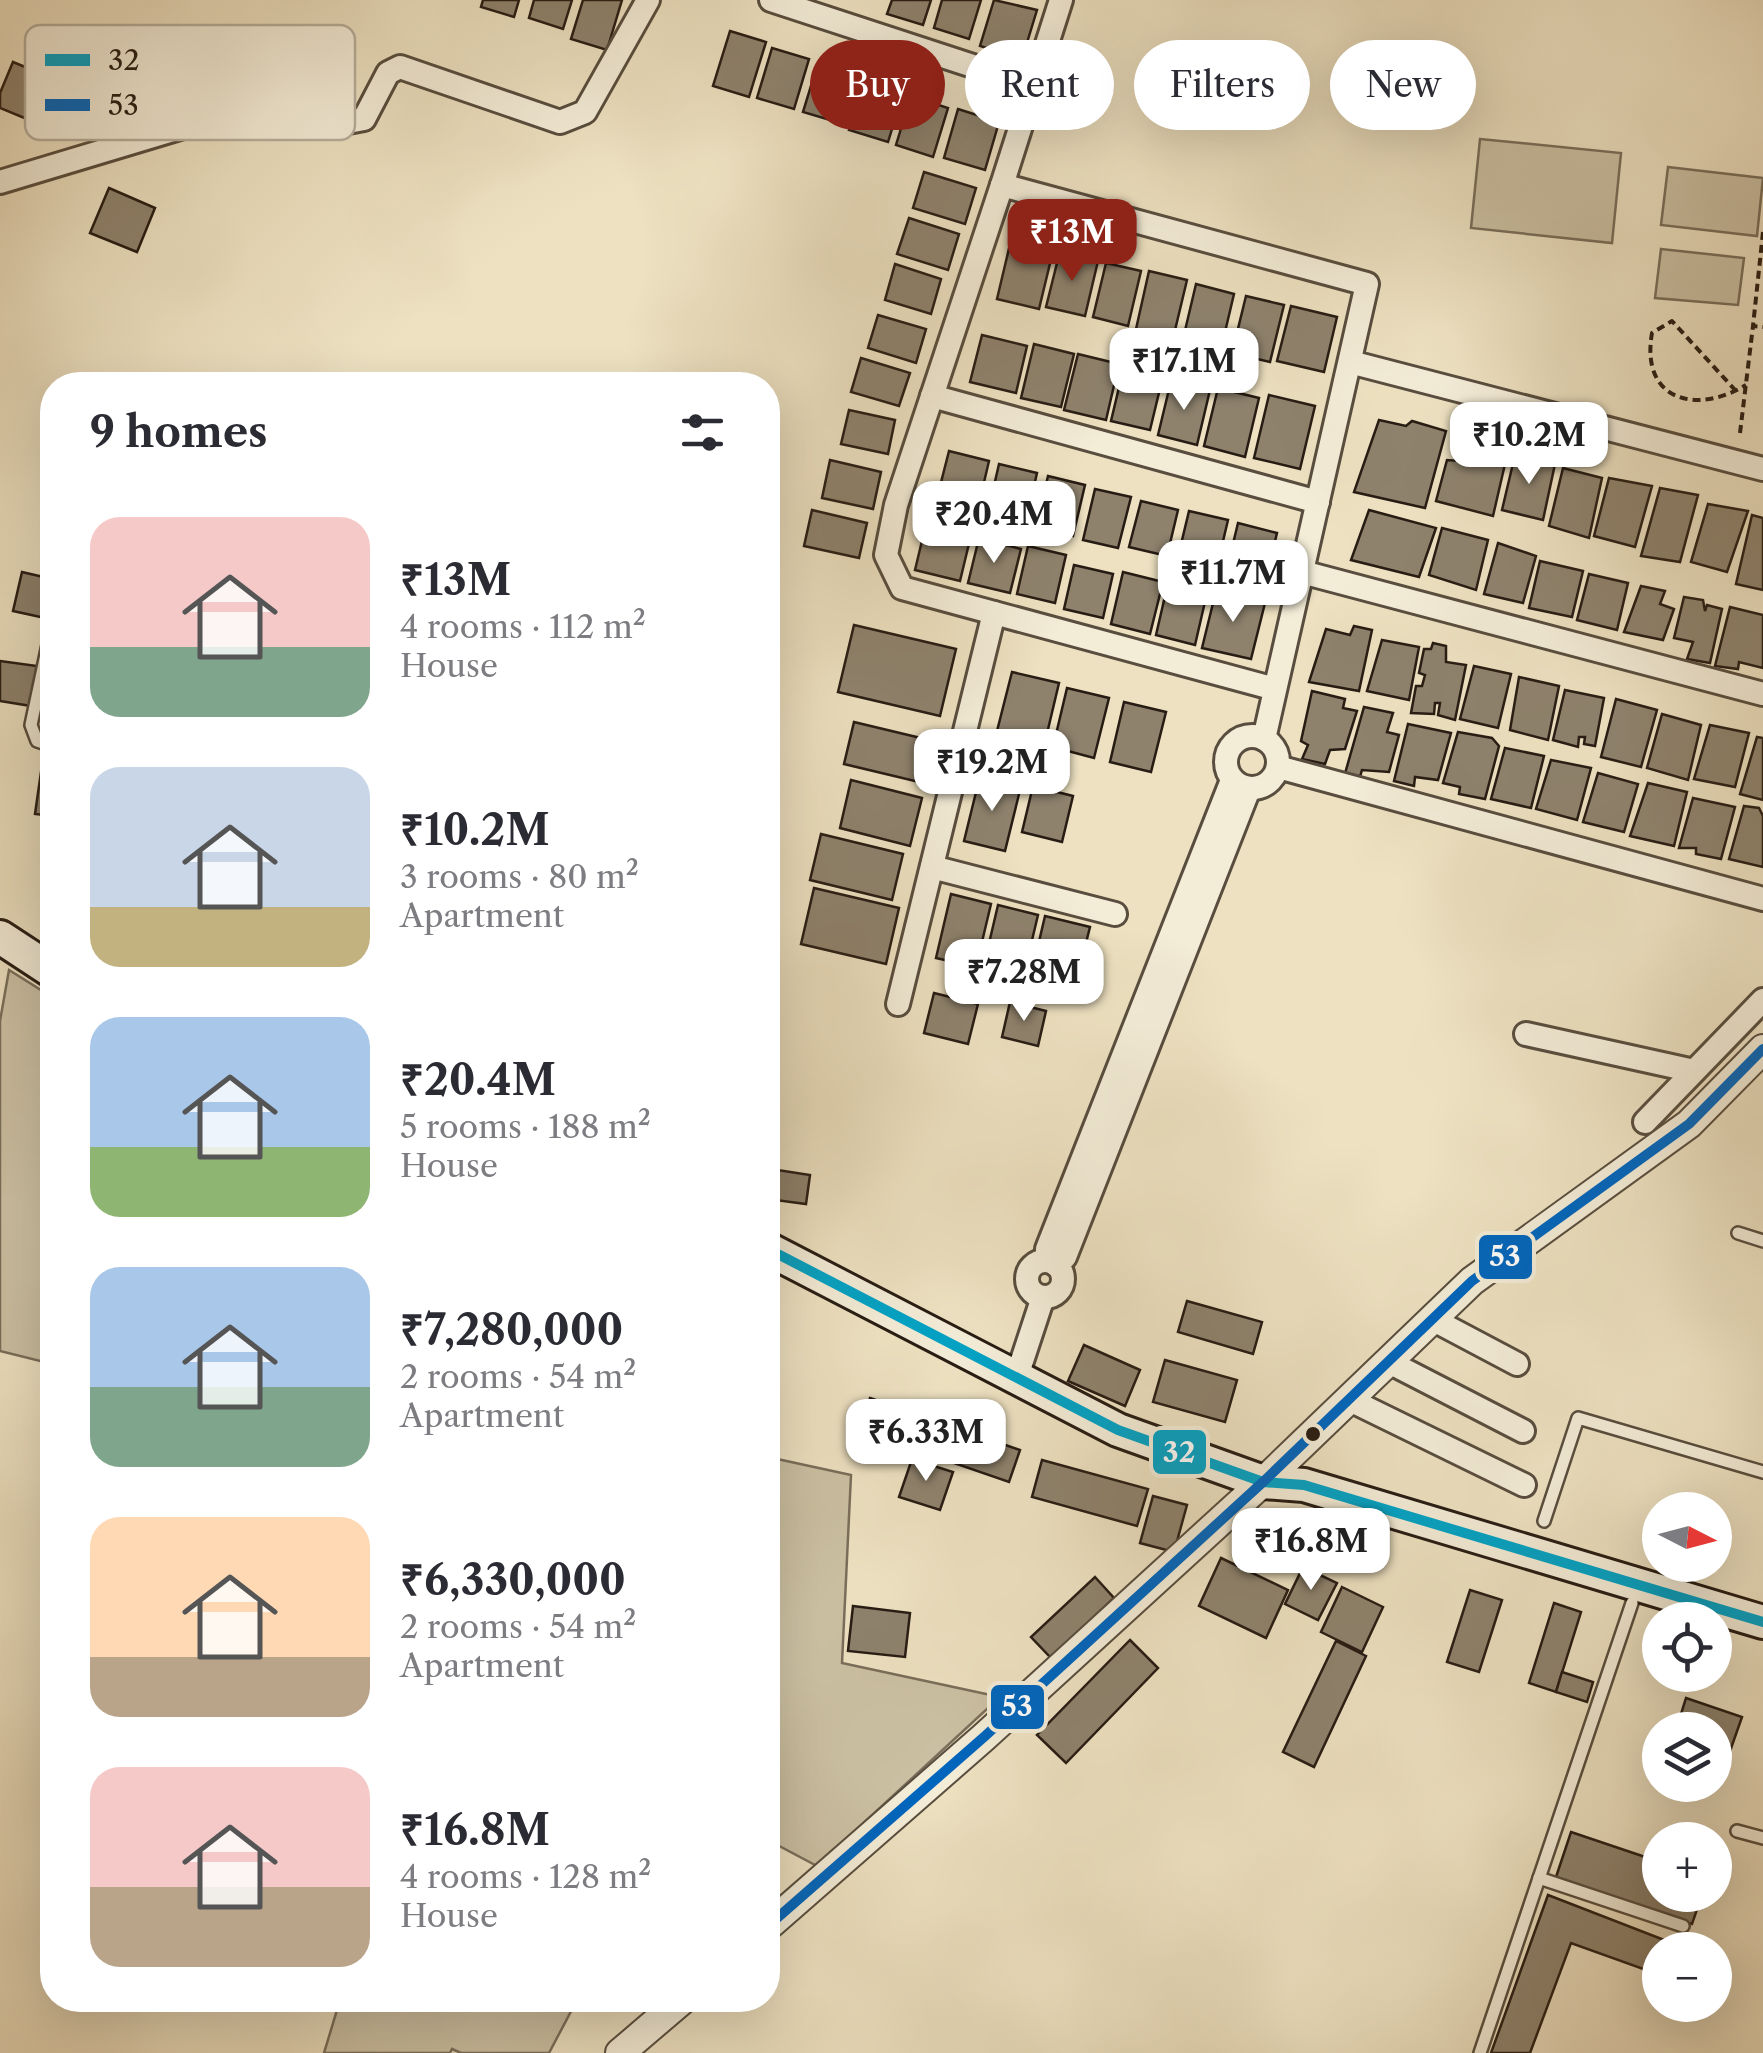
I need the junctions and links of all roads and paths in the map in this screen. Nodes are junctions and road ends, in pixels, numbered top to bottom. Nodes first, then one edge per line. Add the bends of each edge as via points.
1 (648, 0) edge
2 (771, 0) edge
3 (1062, 0) edge
4 (1049, 40) edge
5 (965, 63) edge
6 (355, 121) edge
7 (1020, 130) edge
8 (141, 140) edge
9 (0, 182) edge
10 (1002, 186) junction
11 (1763, 232) edge
12 (1754, 315) junction
13 (1763, 316) edge
14 (1753, 326) junction
15 (1763, 327) edge
16 (1350, 362) junction
17 (1746, 385) junction
18 (1736, 392) junction
19 (932, 396) junction
20 (1740, 433) dead end
21 (1763, 469) edge
22 (1318, 502) junction
23 (1302, 572) junction
24 (994, 614) junction
25 (40, 682) edge
26 (1275, 689) junction
27 (1763, 694) edge
28 (1264, 738) junction
29 (40, 742) edge
30 (1278, 767) junction
31 (1240, 785) junction
32 (932, 866) junction
33 (1763, 898) edge
34 (1115, 914) dead end
35 (0, 937) edge
36 (40, 963) edge
37 (1763, 1000) edge
38 (898, 1004) dead end
39 (1526, 1034) dead end
40 (1763, 1049) edge
41 (1694, 1071) junction
42 (1645, 1122) dead end
43 (1738, 1232) dead end
44 (1763, 1241) edge
45 (780, 1256) edge
46 (1432, 1319) junction
47 (1387, 1361) junction
48 (1517, 1364) dead end
49 (1008, 1375) junction
50 (1348, 1399) junction
51 (1524, 1432) dead end
52 (1763, 1472) edge
53 (1264, 1482) junction
54 (1524, 1486) dead end
55 (1544, 1520) dead end
56 (1632, 1603) junction
57 (1642, 1606) edge
58 (1763, 1622) edge
59 (1732, 1635) edge
60 (1763, 1645) edge
61 (1737, 1831) dead end
62 (1763, 1838) edge
63 (1539, 1878) junction
64 (780, 1916) edge
65 (1683, 1926) dead end
66 (668, 2012) edge
67 (622, 2052) edge
68 (1480, 2053) edge

1 - 6 street via 585,112 560,122 400,67 388,73 364,119
2 - 5 street
3 - 4 street
7 - 10 street
8 - 9 street
10 - 16 street via 1367,284
10 - 19 street
11 - 12 path
12 - 13 path
12 - 14 path
14 - 15 path
14 - 17 path
16 - 21 street
16 - 22 street
17 - 18 path
17 - 20 path
18 - 18 path via 1696,402 1666,390 1651,366 1652,333 1672,321
19 - 22 street
19 - 24 street via 886,555 902,588
22 - 23 street
23 - 26 street
23 - 27 street
24 - 26 street
24 - 32 street
25 - 29 lane via 31,724
26 - 28 street
28 - 30 street
28 - 31 street via 1243,737 1228,751 1226,772
30 - 31 street via 1262,788
30 - 33 street
31 - 49 street via 1047,1249 1052,1263 1028,1271 1027,1282 1038,1294
32 - 34 street
32 - 38 street
35 - 36 main road
37 - 41 street
39 - 41 street
40 - 46 street via 1689,1124 1472,1280
41 - 42 street
43 - 44 lane
45 - 49 main road
46 - 47 street
46 - 48 street
47 - 50 street
47 - 51 street
49 - 53 main road via 1118,1430
50 - 53 street
50 - 54 street
52 - 55 lane via 1578,1418
53 - 56 main road via 1293,1506
53 - 58 main road via 1304,1485
53 - 64 street
56 - 57 main road
56 - 63 lane
59 - 60 main road
61 - 62 lane
63 - 65 lane
63 - 68 lane
66 - 67 street

